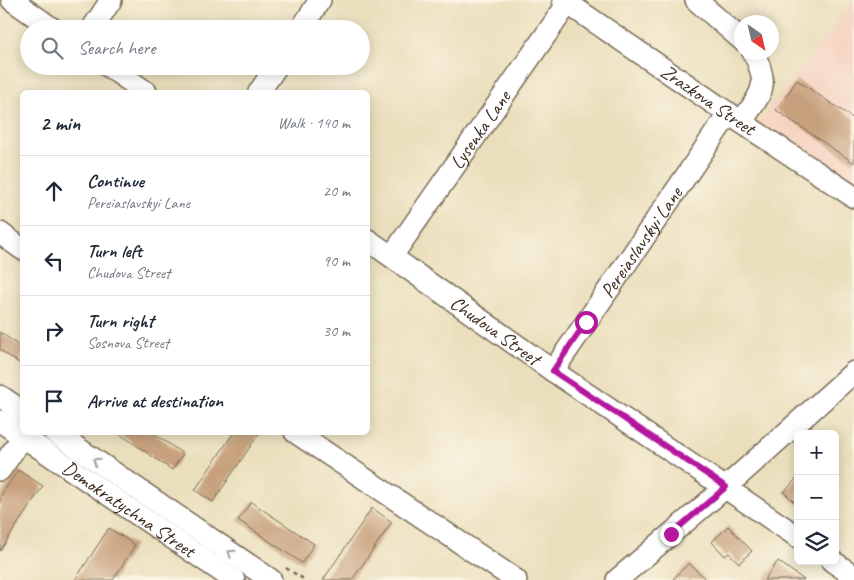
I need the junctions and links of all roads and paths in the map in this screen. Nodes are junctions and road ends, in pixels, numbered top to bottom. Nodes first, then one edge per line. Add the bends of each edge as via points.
1 (12, 0) edge
2 (111, 0) edge
3 (320, 0) edge
4 (696, 0) edge
5 (565, 2) edge
6 (40, 20) edge
7 (98, 20) edge
8 (307, 20) edge
9 (734, 33) edge
10 (757, 60) edge
11 (121, 75) edge
12 (271, 75) edge
13 (143, 90) edge
14 (260, 90) edge
15 (735, 118) junction
16 (854, 197) edge
17 (0, 233) edge
18 (370, 241) edge
19 (20, 248) edge
20 (392, 256) junction
21 (553, 371) junction
22 (854, 372) edge
23 (0, 396) edge
24 (20, 410) edge
25 (0, 421) edge
26 (20, 432) edge
27 (23, 435) edge
28 (25, 435) edge
29 (58, 435) edge
30 (299, 435) edge
31 (0, 470) edge
32 (726, 487) junction
33 (794, 534) edge
34 (838, 565) edge
35 (854, 576) edge
36 (234, 580) edge
37 (271, 580) edge
38 (516, 580) edge
39 (617, 580) edge

1 - 6 street
2 - 7 street
3 - 8 street
4 - 9 street
5 - 15 street, Zrazkova Street
5 - 20 street, Lysenka Lane
10 - 15 street, Pereiaslavskyi Lane via 764,79 761,93
11 - 13 street
12 - 14 street
15 - 16 street, Zrazkova Street
15 - 21 street, Pereiaslavskyi Lane
17 - 19 street
18 - 20 street, Chudova Street
20 - 21 street, Chudova Street
21 - 32 street, Chudova Street
22 - 32 street
23 - 24 street
25 - 26 street, Demokratychna Street
27 - 31 street
28 - 36 street, Demokratychna Street
37 -> 29 street, Demokratychna Street
30 - 38 street
32 - 33 street, Chudova Street
32 - 39 street
34 - 35 street

